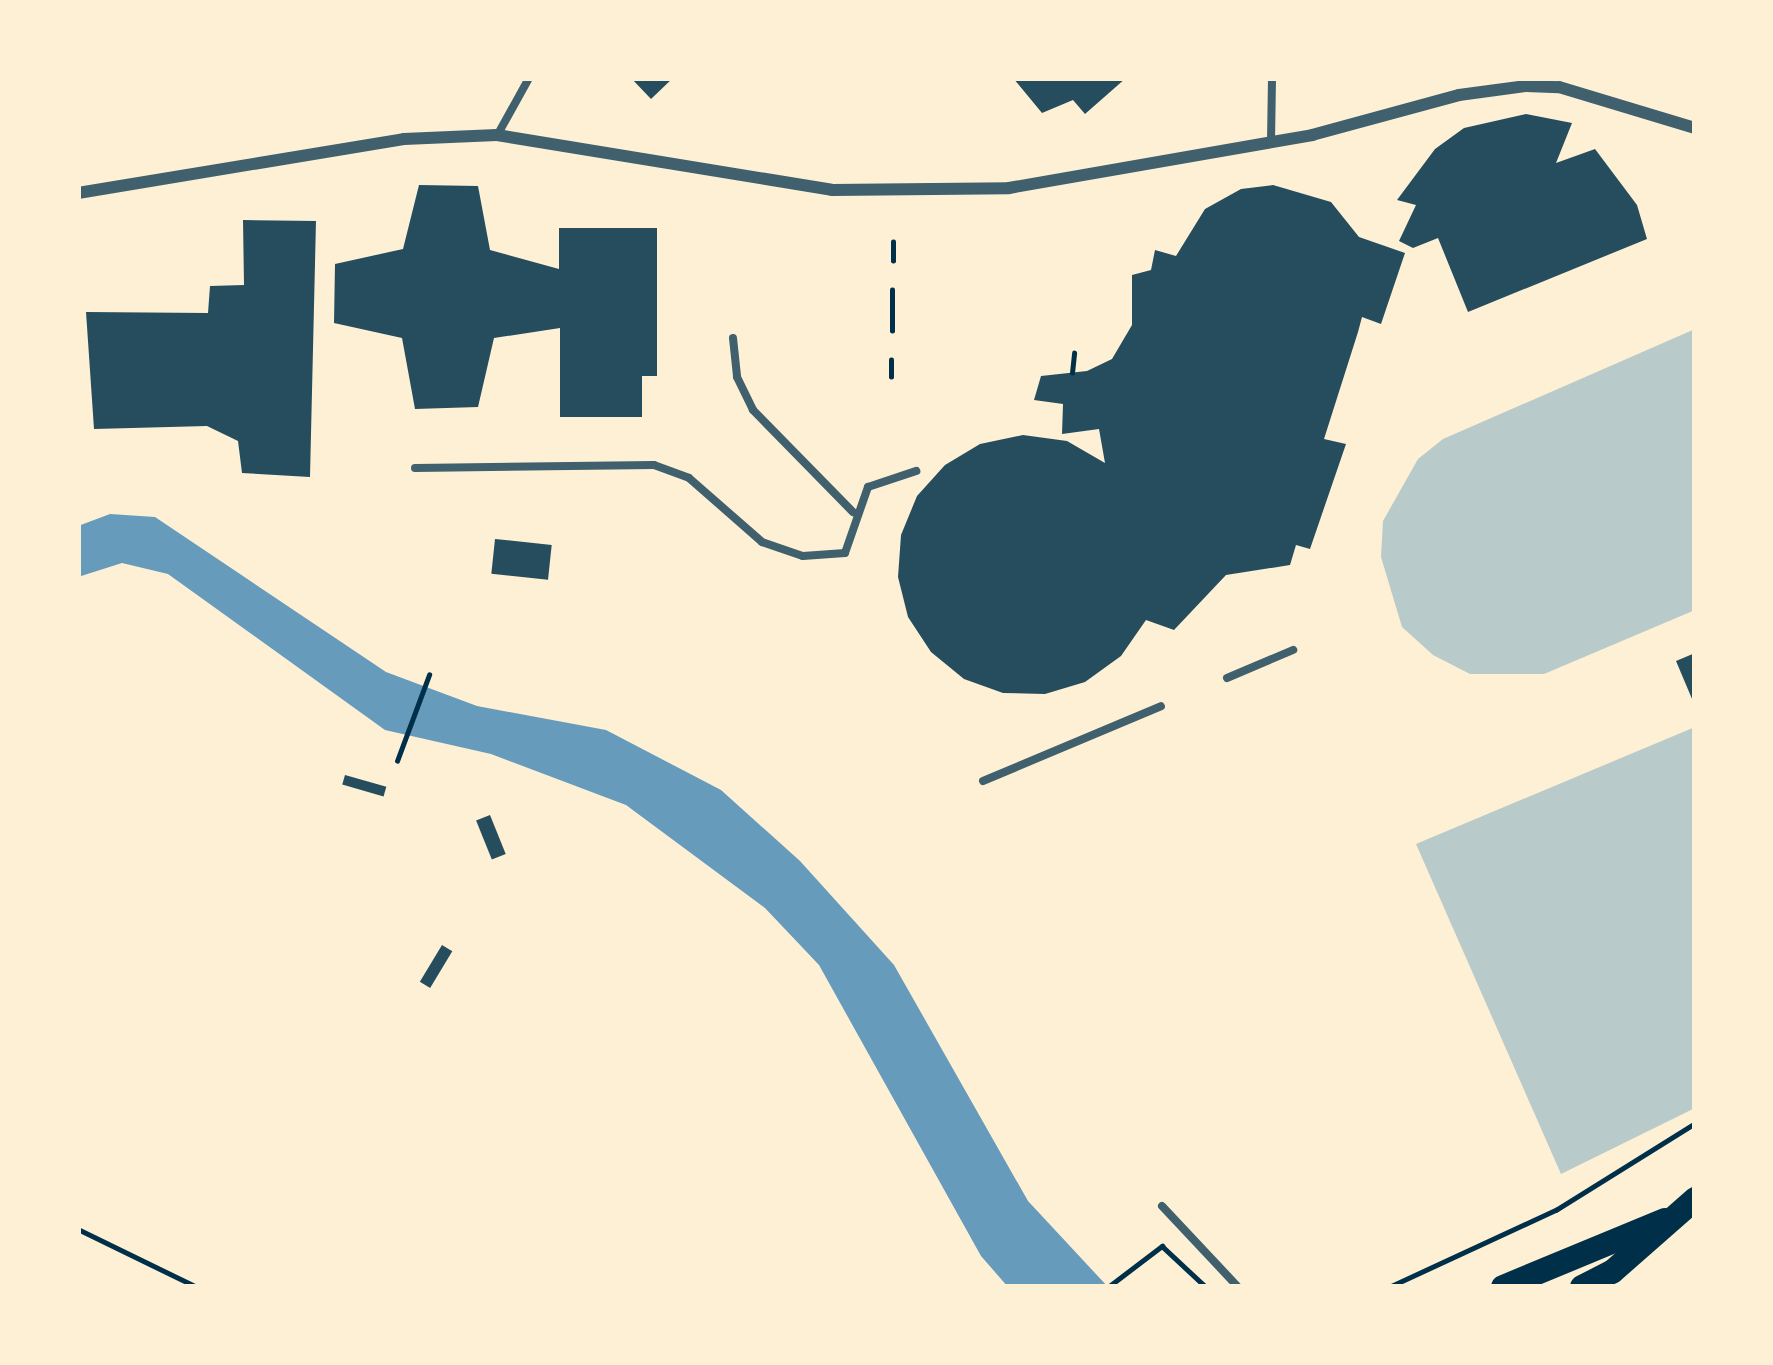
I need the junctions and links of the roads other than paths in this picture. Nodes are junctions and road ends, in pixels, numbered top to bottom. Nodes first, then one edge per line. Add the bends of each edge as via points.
1 (529, 78) edge
2 (1272, 78) edge
3 (1695, 128) edge
4 (497, 135) junction
5 (1271, 143) junction
6 (78, 193) edge
7 (733, 338) dead end
8 (416, 469) dead end
9 (916, 471) dead end
10 (853, 512) junction
11 (1293, 650) dead end
12 (1228, 678) dead end
13 (1161, 706) dead end
14 (982, 781) dead end
15 (1695, 1199) edge
16 (1162, 1206) dead end
17 (1665, 1220) junction
18 (1238, 1287) edge
19 (1503, 1287) edge
20 (1582, 1287) edge

1 - 4 lane
2 - 5 lane
3 - 5 street via 1559,87 1526,86
4 - 5 street via 832,190 1009,188
4 - 6 street via 404,139
7 - 10 lane via 737,376 753,410
8 - 10 lane via 654,465 689,478 762,542 803,556 845,553
9 - 10 lane via 868,488
11 - 12 lane
13 - 14 lane
15 - 17 main road
16 - 18 lane
17 - 19 main road
17 - 20 main road via 1612,1272

